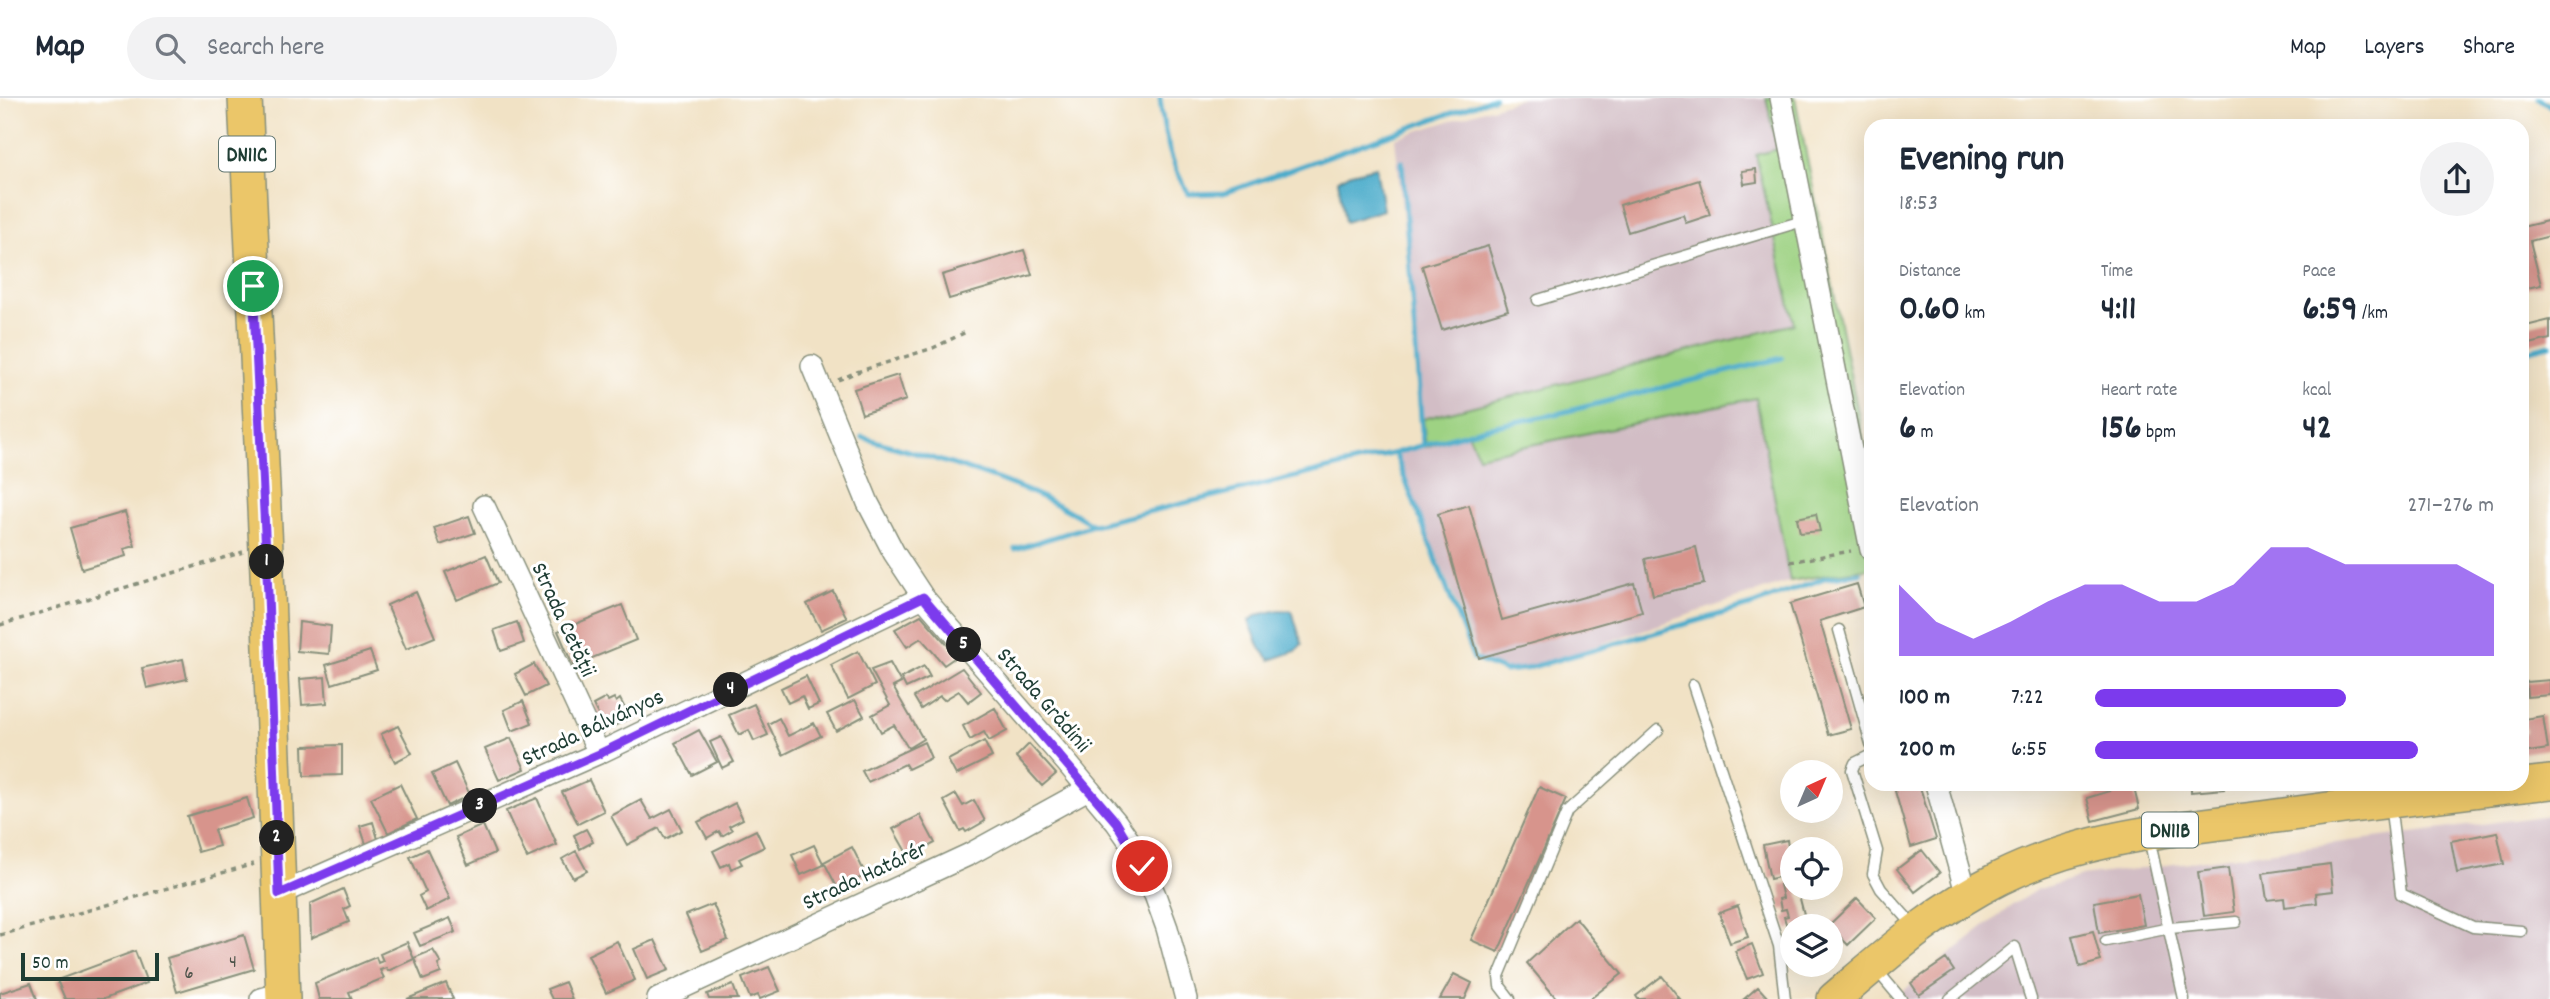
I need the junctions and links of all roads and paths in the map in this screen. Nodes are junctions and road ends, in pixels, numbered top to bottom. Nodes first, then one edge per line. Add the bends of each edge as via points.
1 (245, 98) edge
2 (1781, 98) edge
3 (1805, 220) junction
4 (1538, 300) dead end
5 (966, 332) dead end
6 (812, 366) dead end
7 (822, 391) junction
8 (484, 506) dead end
9 (1864, 519) edge
10 (266, 545) junction
11 (1864, 550) edge
12 (1790, 562) dead end
13 (923, 597) junction
14 (0, 625) edge
15 (1839, 630) dead end
16 (1693, 685) dead end
17 (1864, 719) edge
18 (1658, 730) dead end
19 (599, 754) junction
20 (1864, 758) edge
21 (2550, 782) edge
22 (2529, 784) edge
23 (1088, 789) junction
24 (1938, 791) edge
25 (2474, 791) edge
26 (2390, 801) junction
27 (2148, 832) junction
28 (278, 858) junction
29 (279, 894) junction
30 (1967, 895) junction
31 (2236, 922) dead end
32 (2170, 928) junction
33 (1917, 929) junction
34 (2521, 931) dead end
35 (0, 935) edge
36 (2106, 941) dead end
37 (1874, 965) junction
38 (275, 997) edge
39 (658, 999) edge
40 (1186, 999) edge
41 (1510, 999) edge
42 (1785, 999) edge
43 (1834, 999) edge
44 (1901, 999) edge
45 (1950, 999) edge
46 (2031, 999) edge
47 (2184, 999) edge

1 - 10 main road, DN11C
2 - 3 street
3 - 4 lane
3 - 9 street
5 - 7 path via 933,348 857,372
6 - 7 street, Strada Grădinii
7 - 13 street, Strada Grădinii via 868,503
8 - 19 street, Strada Cetății
10 - 14 path
10 - 28 main road, DN11C
11 - 12 path
13 - 19 street, Strada Bálványos
13 - 23 street, Strada Grădinii
15 - 17 lane
16 - 42 lane via 1779,946
18 - 41 lane via 1567,812 1499,976
19 - 29 street, Strada Bálványos
20 - 33 lane via 1852,770 1877,851 1873,874
21 - 22 main road, DN11B
23 - 39 street, Strada Határér via 970,854
23 - 40 street, Strada Grădinii via 1116,822 1142,866 1167,928
24 - 30 street
25 - 26 main road, DN11B
26 - 27 main road, DN11B
26 - 34 lane via 2401,894 2473,927
27 - 30 main road, DN11B via 2080,847
27 - 32 lane
28 - 29 main road, DN11C
28 - 35 path
29 - 38 main road, DN11C
30 - 33 main road, DN11B
31 - 32 lane
32 - 36 lane
32 - 47 lane
33 - 37 main road, DN11B
37 - 43 main road, DN11B
37 - 44 lane
45 - 46 lane via 2015,947

